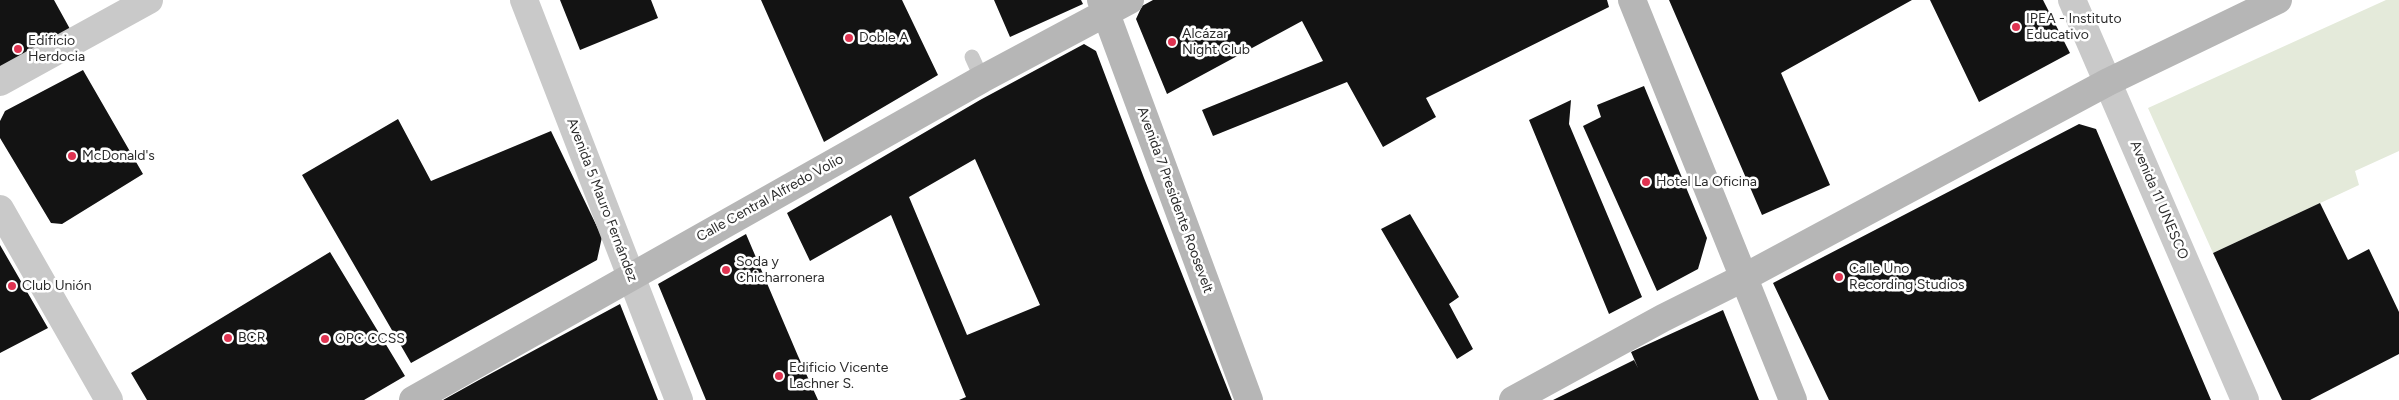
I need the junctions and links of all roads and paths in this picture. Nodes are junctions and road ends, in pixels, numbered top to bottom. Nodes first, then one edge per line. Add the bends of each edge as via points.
1 (149, 0) edge
2 (524, 0) edge
3 (1130, 0) edge
4 (1632, 0) edge
5 (2072, 0) edge
6 (2278, 0) edge
7 (1104, 7) edge
8 (0, 82) edge
9 (2108, 82) junction
10 (0, 209) edge
11 (632, 275) junction
12 (1743, 278) junction
13 (109, 400) edge
14 (413, 400) edge
15 (679, 400) edge
16 (1249, 400) edge
17 (1514, 400) edge
18 (1793, 400) edge
19 (2245, 400) edge

1 - 8 street
2 - 11 street, Avenida 5 Mauro Fernández
3 - 7 street, Calle Central Alfredo Volio
4 - 12 street
5 - 9 street, Avenida 11 UNESCO
6 - 9 street
7 - 11 street, Calle Central Alfredo Volio via 977,68
7 - 16 street, Avenida 7 Presidente Roosevelt
9 - 12 street
9 - 19 street, Avenida 11 UNESCO
10 - 13 street
11 - 14 street, Calle Central Alfredo Volio
11 - 15 street, Avenida 5 Mauro Fernández
12 - 17 street
12 - 18 street

